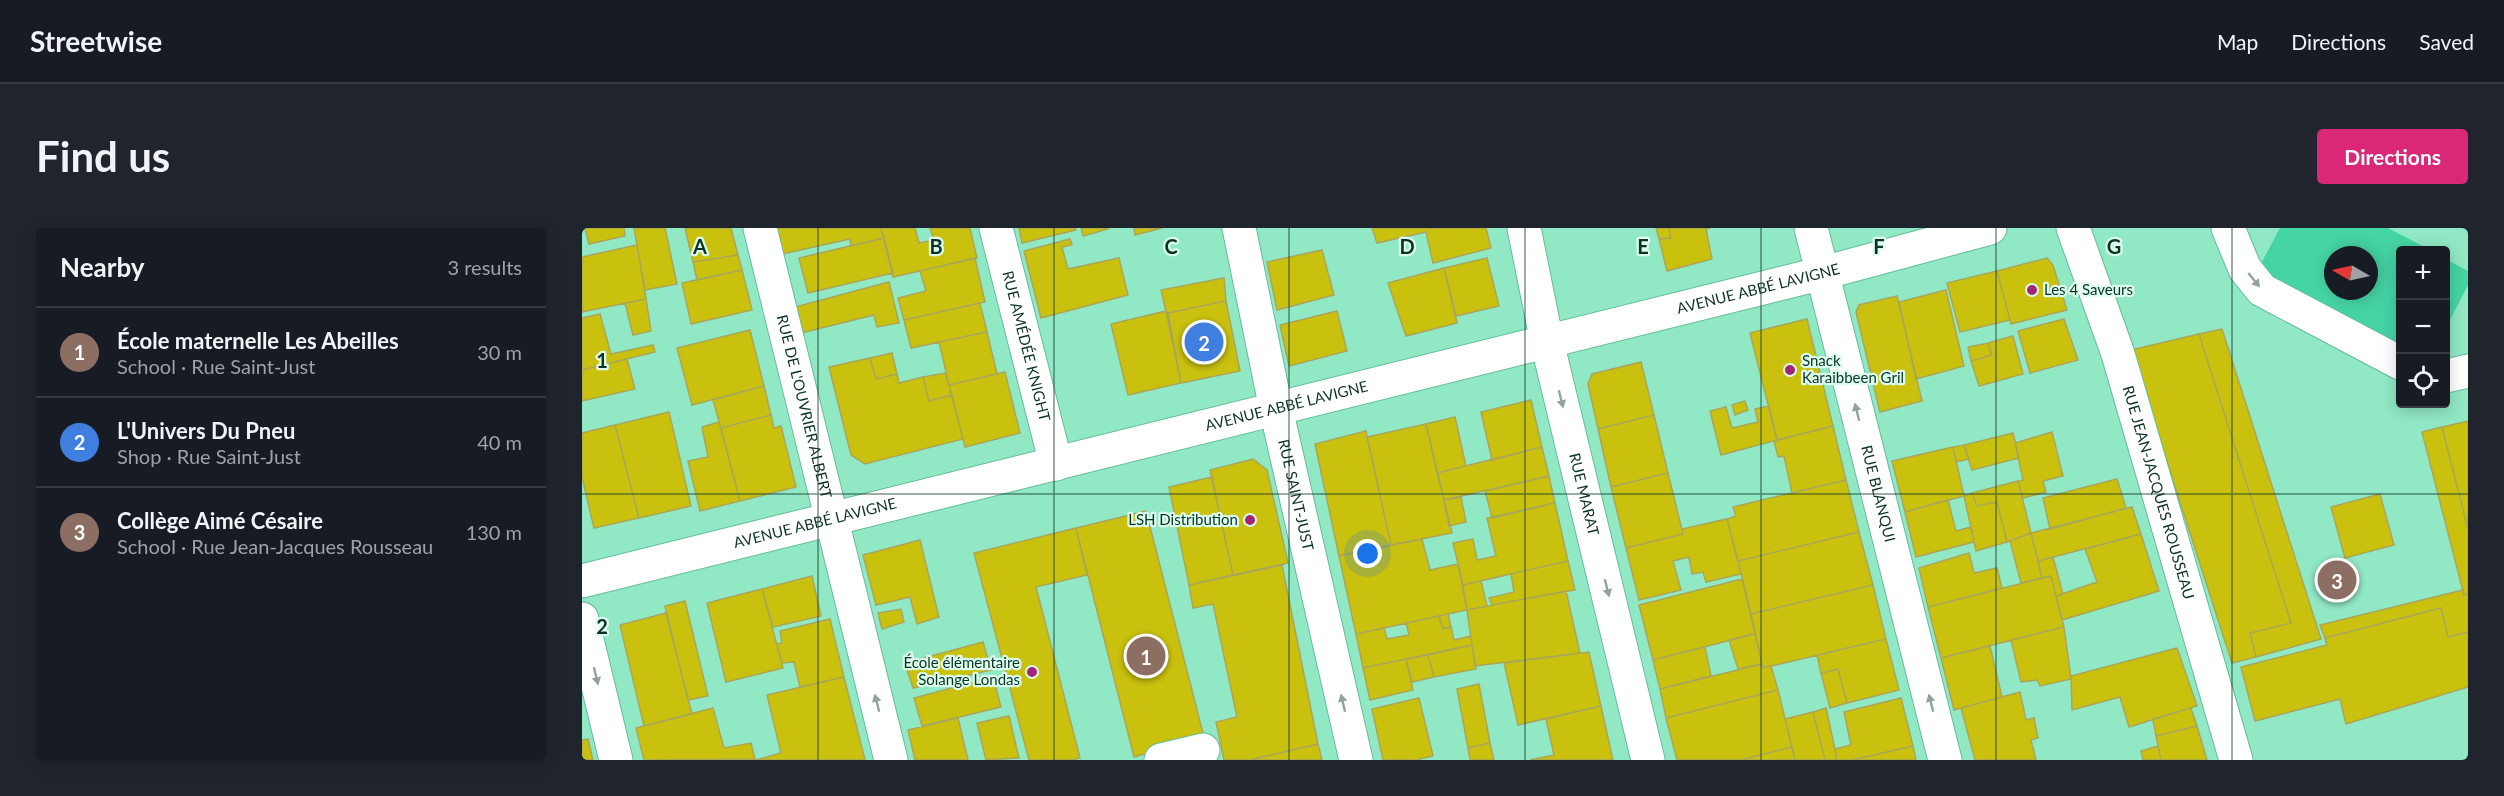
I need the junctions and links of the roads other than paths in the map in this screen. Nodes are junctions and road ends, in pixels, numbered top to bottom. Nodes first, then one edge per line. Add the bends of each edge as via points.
1 (760, 228) edge
2 (996, 228) edge
3 (1239, 228) edge
4 (1524, 228) edge
5 (1811, 228) edge
6 (1989, 228) edge
7 (2073, 228) edge
8 (2228, 228) edge
9 (1822, 273) junction
10 (1547, 342) junction
11 (2396, 361) edge
12 (2468, 371) edge
13 (2450, 375) edge
14 (1276, 409) junction
15 (1056, 464) junction
16 (831, 519) junction
17 (582, 581) edge
18 (582, 619) edge
19 (1203, 750) dead end
20 (616, 760) edge
21 (891, 760) edge
22 (1161, 760) edge
23 (1356, 760) edge
24 (1648, 760) edge
25 (1945, 760) edge
26 (2236, 760) edge

1 - 16 street, RUE DE L'OUVRIER ALBERT
2 - 15 street, RUE AMÉDÉE KNIGHT
3 - 14 street, RUE SAINT-JUST
4 - 10 street, RUE MARAT
5 - 9 street, RUE BLANQUI
6 - 9 street, AVENUE ABBÉ LAVIGNE
7 - 26 street, RUE JEAN-JACQUES ROUSSEAU via 2118,354
8 -> 11 street via 2245,269 2262,290
9 - 10 street, AVENUE ABBÉ LAVIGNE
25 -> 9 street, RUE BLANQUI
10 - 14 street, AVENUE ABBÉ LAVIGNE
10 -> 24 street, RUE MARAT
12 - 13 street
14 - 15 street, AVENUE ABBÉ LAVIGNE
23 -> 14 street, RUE SAINT-JUST
15 - 16 street, AVENUE ABBÉ LAVIGNE
16 - 17 street, AVENUE ABBÉ LAVIGNE
21 -> 16 street, RUE DE L'OUVRIER ALBERT
18 -> 20 street
19 - 22 street

